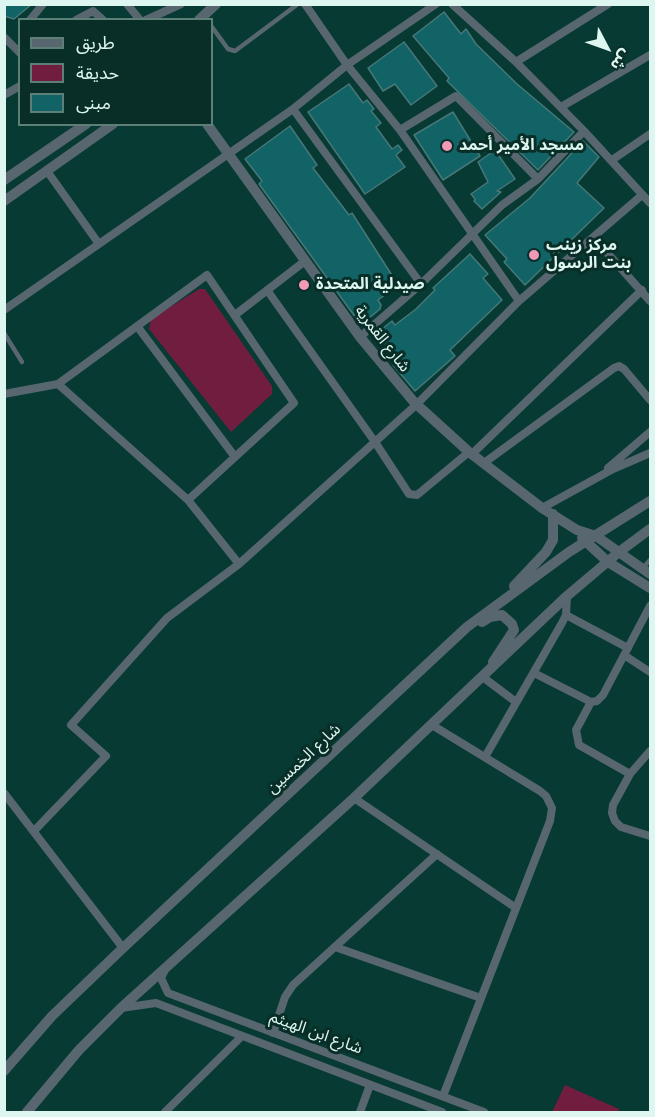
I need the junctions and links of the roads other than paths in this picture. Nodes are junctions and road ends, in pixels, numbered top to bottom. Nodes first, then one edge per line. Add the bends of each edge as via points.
1 (43, 4) edge
2 (181, 4) edge
3 (216, 4) edge
4 (298, 4) edge
5 (305, 4) edge
6 (436, 4) edge
7 (452, 4) edge
8 (608, 4) edge
9 (90, 8) edge
10 (32, 18) edge
11 (78, 18) edge
12 (150, 18) edge
13 (203, 18) edge
14 (213, 28) edge
15 (4, 37) edge
16 (18, 51) edge
17 (651, 56) edge
18 (516, 62) junction
19 (347, 65) junction
20 (18, 88) edge
21 (4, 94) edge
22 (561, 107) junction
23 (293, 109) junction
24 (83, 126) edge
25 (110, 126) edge
26 (209, 126) edge
27 (400, 130) junction
28 (584, 130) junction
29 (651, 135) edge
30 (230, 153) junction
31 (612, 160) junction
32 (47, 171) junction
33 (537, 179) junction
34 (4, 180) edge
35 (642, 195) junction
36 (4, 201) edge
37 (651, 203) edge
38 (472, 235) junction
39 (594, 238) junction
40 (99, 244) junction
41 (305, 261) junction
42 (421, 284) junction
43 (267, 290) junction
44 (642, 290) junction
45 (519, 301) junction
46 (651, 301) edge
47 (4, 310) edge
48 (235, 315) junction
49 (137, 326) junction
50 (4, 333) edge
51 (360, 337) junction
52 (22, 363) dead end
53 (58, 384) junction
54 (4, 394) edge
55 (651, 400) edge
56 (416, 405) junction
57 (651, 432) edge
58 (375, 442) junction
59 (470, 453) junction
60 (651, 453) edge
61 (235, 457) junction
62 (484, 463) junction
63 (596, 478) junction
64 (188, 500) junction
65 (651, 501) edge
66 (542, 508) junction
67 (553, 514) junction
68 (577, 530) junction
69 (651, 530) edge
70 (596, 536) junction
71 (585, 543) junction
72 (619, 552) junction
73 (651, 560) edge
74 (608, 562) junction
75 (239, 564) junction
76 (646, 571) edge
77 (651, 588) edge
78 (567, 596) junction
79 (651, 606) edge
80 (492, 608) junction
81 (566, 615) junction
82 (441, 651) junction
83 (626, 652) junction
84 (651, 672) edge
85 (534, 673) junction
86 (484, 678) junction
87 (474, 686) junction
88 (516, 702) junction
89 (591, 702) junction
90 (432, 724) junction
91 (651, 751) edge
92 (485, 757) junction
93 (630, 774) junction
94 (4, 793) edge
95 (354, 798) junction
96 (34, 831) junction
97 (651, 836) edge
98 (437, 854) junction
99 (516, 908) junction
100 (334, 947) junction
101 (123, 948) junction
102 (169, 962) junction
103 (481, 998) junction
104 (121, 1008) junction
105 (273, 1033) junction
106 (242, 1036) junction
107 (4, 1071) edge
108 (370, 1085) junction
109 (443, 1096) junction
110 (27, 1113) edge
111 (165, 1113) edge
112 (360, 1113) edge
113 (442, 1113) edge
114 (484, 1113) edge

1 - 10 street
2 - 12 street
3 - 13 street
4 - 14 lane via 235,51 228,49
5 - 19 street
6 - 19 street
7 - 18 street
8 - 18 street
9 - 11 street
15 - 16 street
17 - 22 street
18 - 22 street
19 - 23 street
19 - 27 street
20 - 21 street
22 - 28 street
23 - 30 street
23 - 42 street
24 - 34 street
25 - 32 street
26 - 30 street, شارع القمرية
27 - 33 street via 456,96
27 - 38 street
28 - 31 street
28 - 33 street
29 - 31 street
30 - 40 street
30 - 41 street, شارع القمرية
31 - 35 street
32 - 36 street
32 - 40 street
33 - 38 street via 502,205
35 - 37 street
35 - 39 street
38 - 42 street
38 - 45 street
39 - 44 street
39 - 45 street
40 - 47 street
41 - 43 street
41 - 51 street, شارع القمرية
42 - 51 street
43 - 48 street
43 - 58 street
44 - 46 street
44 - 59 street
45 - 56 street
48 - 49 street via 207,274
48 - 61 street via 294,403
49 - 53 street
49 - 61 street
50 - 52 lane
51 - 56 street, شارع القمرية
53 - 54 street
53 - 64 street
55 - 62 street via 619,366
56 - 58 street
56 - 59 street, شارع القمرية
57 - 63 street
58 - 59 street via 413,496
58 - 75 street
59 - 62 street, شارع القمرية
60 - 63 street
61 - 64 street
62 - 66 street, شارع القمرية
63 - 66 street
64 - 75 street
65 - 70 street, شارع الخمسين
66 - 67 street, شارع القمرية
67 - 68 street, شارع القمرية
67 - 80 street via 553,540 546,552
68 - 70 street, شارع القمرية
68 - 71 street, شارع القمرية
69 - 72 street
70 - 71 street, شارع الخمسين
70 - 72 street, شارع القمرية
71 - 74 street, شارع القمرية
71 - 80 street, شارع الخمسين
72 - 74 street
72 - 76 street, شارع القمرية
73 - 76 lane
74 - 77 street, شارع القمرية
74 - 78 street
75 - 96 street via 167,618 71,725 106,756
78 - 81 street
78 - 86 street
79 - 83 street
80 - 82 street, شارع الخمسين
81 - 83 street
81 - 85 street
82 - 87 street via 490,616 507,618 514,630
82 - 101 street, شارع الخمسين
83 - 84 street
83 - 89 street via 603,695
85 - 88 street
85 - 89 street
86 - 87 street
86 - 88 street
87 - 90 street
88 - 92 street
89 - 93 street via 576,730 579,745
90 - 92 street
90 - 95 street
91 - 93 street
92 - 99 street via 540,791 552,808
93 - 97 street via 613,805 615,821 630,831
94 - 96 street
95 - 98 street
95 - 102 street
96 - 101 street
98 - 99 street
98 - 100 street
99 - 103 street
100 - 103 street
100 - 105 street via 293,984
101 - 107 street, شارع الخمسين via 52,1016
102 - 104 street
102 - 105 street, شارع ابن الهيثم via 161,978 168,993
103 - 109 street
104 - 106 street, شارع ابن الهيثم via 156,1003
104 - 110 street via 79,1050
105 - 109 street, شارع ابن الهيثم
106 - 108 street, شارع ابن الهيثم
106 - 111 street
108 - 112 street
108 - 113 street, شارع ابن الهيثم
109 - 114 street, شارع ابن الهيثم

